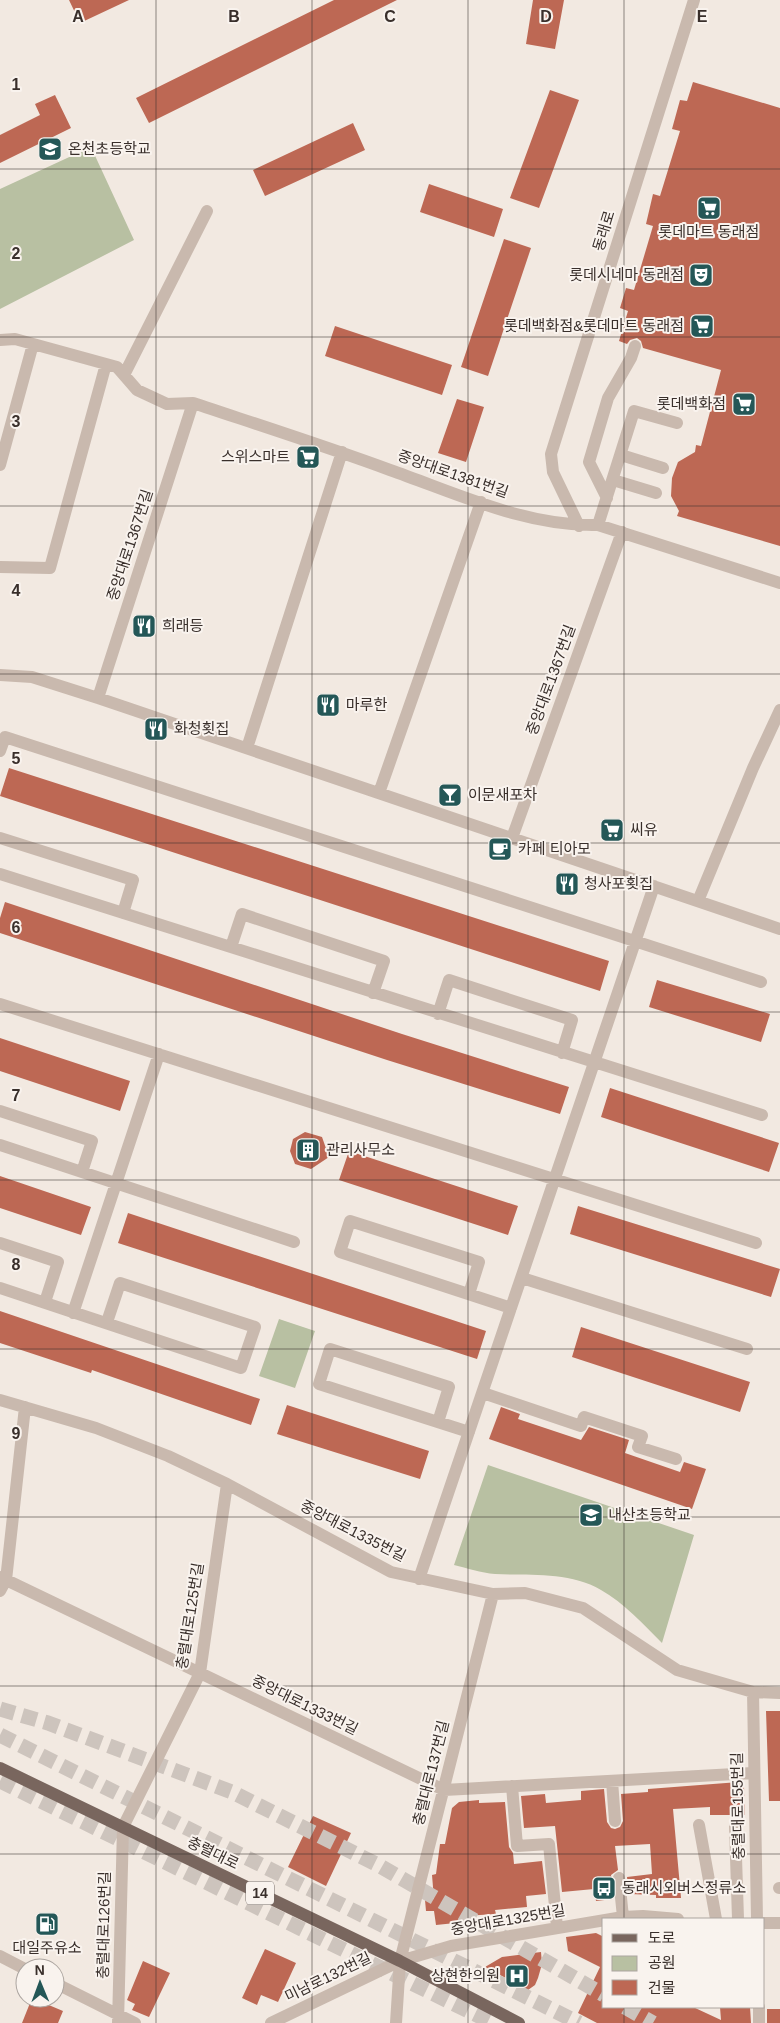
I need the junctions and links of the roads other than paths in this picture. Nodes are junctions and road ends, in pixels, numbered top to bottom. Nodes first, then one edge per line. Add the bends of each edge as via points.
1 (694, 0) edge
2 (207, 211) dead end
3 (0, 340) edge
4 (33, 344) junction
5 (635, 346) dead end
6 (106, 364) junction
7 (124, 375) junction
8 (192, 403) junction
9 (677, 423) dead end
10 (342, 452) junction
11 (621, 455) junction
12 (0, 466) edge
13 (663, 468) dead end
14 (613, 480) junction
15 (656, 494) dead end
16 (607, 498) junction
17 (481, 502) junction
18 (598, 525) junction
19 (579, 526) junction
20 (622, 532) junction
21 (0, 567) edge
22 (780, 583) edge
23 (0, 675) edge
24 (98, 698) junction
25 (780, 710) edge
26 (247, 748) junction
27 (0, 751) edge
28 (379, 793) junction
29 (0, 838) edge
30 (512, 838) junction
31 (0, 874) edge
32 (654, 886) junction
33 (698, 901) junction
34 (123, 913) junction
35 (780, 929) edge
36 (635, 942) junction
37 (231, 947) junction
38 (761, 982) dead end
39 (374, 993) junction
40 (0, 1004) edge
41 (438, 1014) junction
42 (562, 1053) junction
43 (159, 1054) junction
44 (594, 1063) junction
45 (0, 1111) edge
46 (762, 1114) dead end
47 (0, 1145) edge
48 (82, 1172) junction
49 (555, 1179) junction
50 (115, 1182) junction
51 (294, 1242) dead end
52 (0, 1243) edge
53 (756, 1243) dead end
54 (522, 1278) junction
55 (0, 1288) edge
56 (468, 1294) junction
57 (45, 1302) junction
58 (511, 1308) junction
59 (73, 1313) junction
60 (107, 1322) junction
61 (747, 1349) dead end
62 (483, 1393) junction
63 (0, 1400) edge
64 (25, 1407) junction
65 (438, 1422) junction
66 (469, 1432) junction
67 (676, 1459) dead end
68 (227, 1484) junction
69 (420, 1579) junction
70 (2, 1583) edge
71 (494, 1594) junction
72 (200, 1673) junction
73 (753, 1692) junction
74 (780, 1693) edge
75 (0, 1768) edge
76 (753, 1773) junction
77 (612, 1781) junction
78 (512, 1786) junction
79 (444, 1790) junction
80 (615, 1822) dead end
81 (699, 1825) dead end
82 (735, 1826) dead end
83 (123, 1827) junction
84 (619, 1878) dead end
85 (623, 1917) junction
86 (616, 1918) edge
87 (666, 1918) edge
88 (716, 1918) edge
89 (738, 1918) edge
90 (757, 1918) edge
91 (602, 1920) edge
92 (765, 1923) edge
93 (780, 1923) edge
94 (557, 1927) junction
95 (0, 1956) edge
96 (400, 1960) junction
97 (15, 1964) edge
98 (65, 1990) edge
99 (759, 2008) edge
100 (118, 2019) edge
101 (135, 2023) edge
102 (271, 2023) edge
103 (396, 2023) edge
104 (519, 2023) edge
105 (759, 2023) edge

1 - 19 street, 동래로 via 551,454 553,472
2 - 7 street
3 - 4 street, 중앙대로1381번길 via 15,339
4 - 6 street, 중앙대로1381번길
4 - 12 street
5 - 16 street via 608,398 589,462
6 - 7 street, 중앙대로1381번길 via 117,367
6 - 21 street via 50,568
7 - 8 street, 중앙대로1381번길 via 137,390 167,404
8 - 10 street, 중앙대로1381번길
8 - 24 street, 중앙대로1367번길
9 - 11 street via 634,410
10 - 17 street, 중앙대로1381번길
10 - 26 street
11 - 13 street
11 - 14 street
14 - 15 street
14 - 16 street
16 - 18 street
17 - 19 street, 중앙대로1381번길 via 534,519
17 - 28 street
18 - 19 street, 중앙대로1381번길
18 - 20 street, 중앙대로1381번길
20 - 22 street, 중앙대로1381번길
20 - 30 street, 중앙대로1367번길
23 - 24 street via 32,677
24 - 26 street
25 - 33 street
26 - 28 street
27 - 36 street via 5,736
28 - 30 street
29 - 34 street via 133,880
30 - 32 street
31 - 34 street
32 - 33 street
32 - 36 street
33 - 35 street
34 - 37 street
36 - 38 street
36 - 44 street
37 - 39 street
37 - 39 street via 242,914 384,961
39 - 41 street
40 - 43 street
41 - 42 street
41 - 42 street via 449,980 572,1020
42 - 44 street
43 - 49 street
43 - 50 street
44 - 46 street
44 - 49 street
45 - 48 street via 92,1141
47 - 48 street
48 - 50 street
49 - 53 street
49 - 54 street
50 - 51 street
50 - 59 street
52 - 57 street via 58,1262
54 - 58 street
54 - 61 street
55 - 57 street
56 - 56 street via 479,1262 350,1221 340,1252
56 - 58 street
57 - 59 street
58 - 62 street
59 - 60 street
60 - 60 street via 120,1283 255,1327 241,1368
62 - 66 street
62 - 67 street via 581,1426 584,1417 642,1436 638,1446
63 - 64 street, 중앙대로1335번길
64 - 68 street, 중앙대로1335번길 via 96,1428 168,1456
64 - 70 street
65 - 65 street via 449,1387 330,1349 319,1384
65 - 66 street
66 - 69 street
68 - 69 street, 중앙대로1335번길 via 391,1572
68 - 72 street, 충렬대로125번길
69 - 71 street, 중앙대로1335번길
70 - 72 street, 중앙대로1333번길
71 - 73 street, 중앙대로1335번길 via 525,1593 583,1608 677,1670
71 - 79 street, 충렬대로137번길
72 - 79 street, 중앙대로1333번길
72 - 83 street, 충렬대로125번길
73 - 74 street, 중앙대로1335번길
73 - 76 street, 충렬대로155번길
75 - 83 main road, 충렬대로 / 14
76 - 77 street, 중앙대로1333번길
76 - 90 street, 충렬대로155번길
77 - 78 street, 중앙대로1333번길
77 - 80 street
78 - 79 street, 중앙대로1333번길
78 - 94 street via 516,1846 549,1844
79 - 96 street, 충렬대로137번길
81 - 88 street
82 - 89 street
83 - 96 main road, 충렬대로 / 14
83 - 100 street, 충렬대로126번길
84 - 85 street
85 - 86 street, 중앙대로1325번길
85 - 87 street, 중앙대로1325번길
91 - 94 street, 중앙대로1325번길
92 - 93 street
94 - 96 street, 중앙대로1325번길 via 451,1946
95 - 97 street
96 - 102 street, 미남로132번길
96 - 103 street, 충렬대로137번길
96 - 104 main road, 충렬대로 / 14
98 - 100 street
99 - 105 street
100 - 101 street

